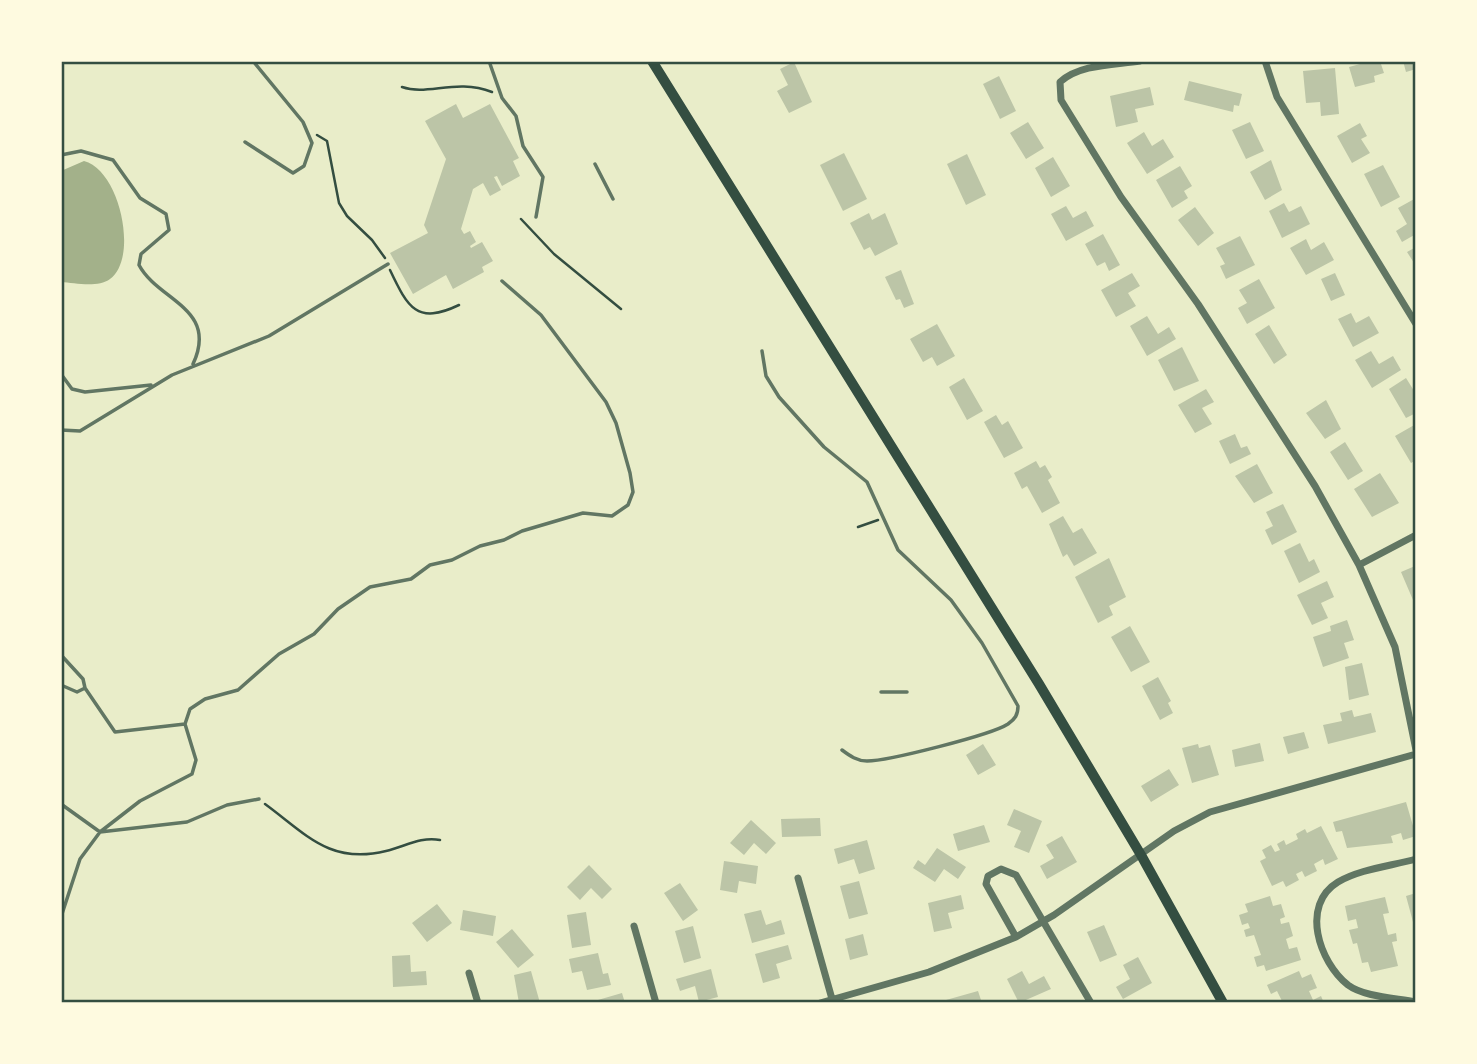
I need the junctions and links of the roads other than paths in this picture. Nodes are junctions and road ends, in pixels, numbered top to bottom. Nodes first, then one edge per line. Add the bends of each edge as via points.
1 (254, 61) edge
2 (489, 61) edge
3 (652, 61) edge
4 (1140, 61) edge
5 (1265, 61) edge
6 (245, 142) dead end
7 (61, 155) edge
8 (594, 164) dead end
9 (613, 199) dead end
10 (536, 217) dead end
11 (388, 264) road end
12 (502, 281) dead end
13 (1416, 324) edge
14 (762, 351) dead end
15 (192, 366) junction
16 (61, 374) edge
17 (153, 385) junction
18 (61, 430) edge
19 (1416, 535) edge
20 (1359, 565) junction
21 (61, 655) edge
22 (61, 685) edge
23 (85, 688) junction
24 (881, 692) dead end
25 (907, 692) dead end
26 (185, 724) junction
27 (842, 750) dead end
28 (1416, 752) edge
29 (259, 799) road end
30 (61, 804) edge
31 (100, 832) junction
32 (1141, 855) junction
33 (1416, 859) edge
34 (798, 878) dead end
35 (61, 917) edge
36 (1043, 922) junction
37 (634, 926) dead end
38 (1016, 937) junction
39 (469, 973) dead end
40 (832, 999) junction
41 (1416, 1002) edge
42 (478, 1003) edge
43 (656, 1003) edge
44 (820, 1003) edge
45 (1091, 1003) edge
46 (1223, 1003) edge

1 - 6 lane via 310,134 312,143 308,160 296,172 289,172
2 - 10 lane via 502,98 516,116 523,146 543,177
3 - 32 main road
4 - 20 street via 1067,76 1060,82 1061,100 1315,486
5 - 13 street via 1276,97
7 - 15 lane via 81,151 113,160 140,198 166,214 169,230 141,254 139,265 175,298 197,327 199,349
8 - 9 lane
11 - 15 lane via 269,336
12 - 26 lane via 541,315 606,402 632,483 628,505 612,516 583,513 522,531 430,565 411,579 370,587 338,609 314,634 279,654 239,690 197,703
14 - 27 lane via 766,376 779,397 824,447 867,482 898,550 951,600 1017,701 1018,712 1005,726 878,760 861,761
15 - 17 lane
16 - 17 lane via 72,388 85,392
17 - 18 lane via 80,431
19 - 20 street
20 - 28 street via 1395,647
21 - 23 lane via 83,679
22 - 23 lane via 77,692
23 - 26 lane via 115,732
24 - 25 lane
26 - 31 lane via 196,760 192,774 140,801
28 - 32 street via 1210,812
29 - 31 lane via 227,805 187,822
30 - 31 lane
31 - 35 lane via 80,859
32 - 36 street
32 - 46 main road
33 - 41 street via 1338,882 1321,899 1315,921 1337,975 1349,986
34 - 40 street
36 - 38 street
36 - 38 street via 1016,875 995,871 986,884
36 - 45 street
37 - 43 street
38 - 40 street via 929,972
39 - 42 street
40 - 44 street

